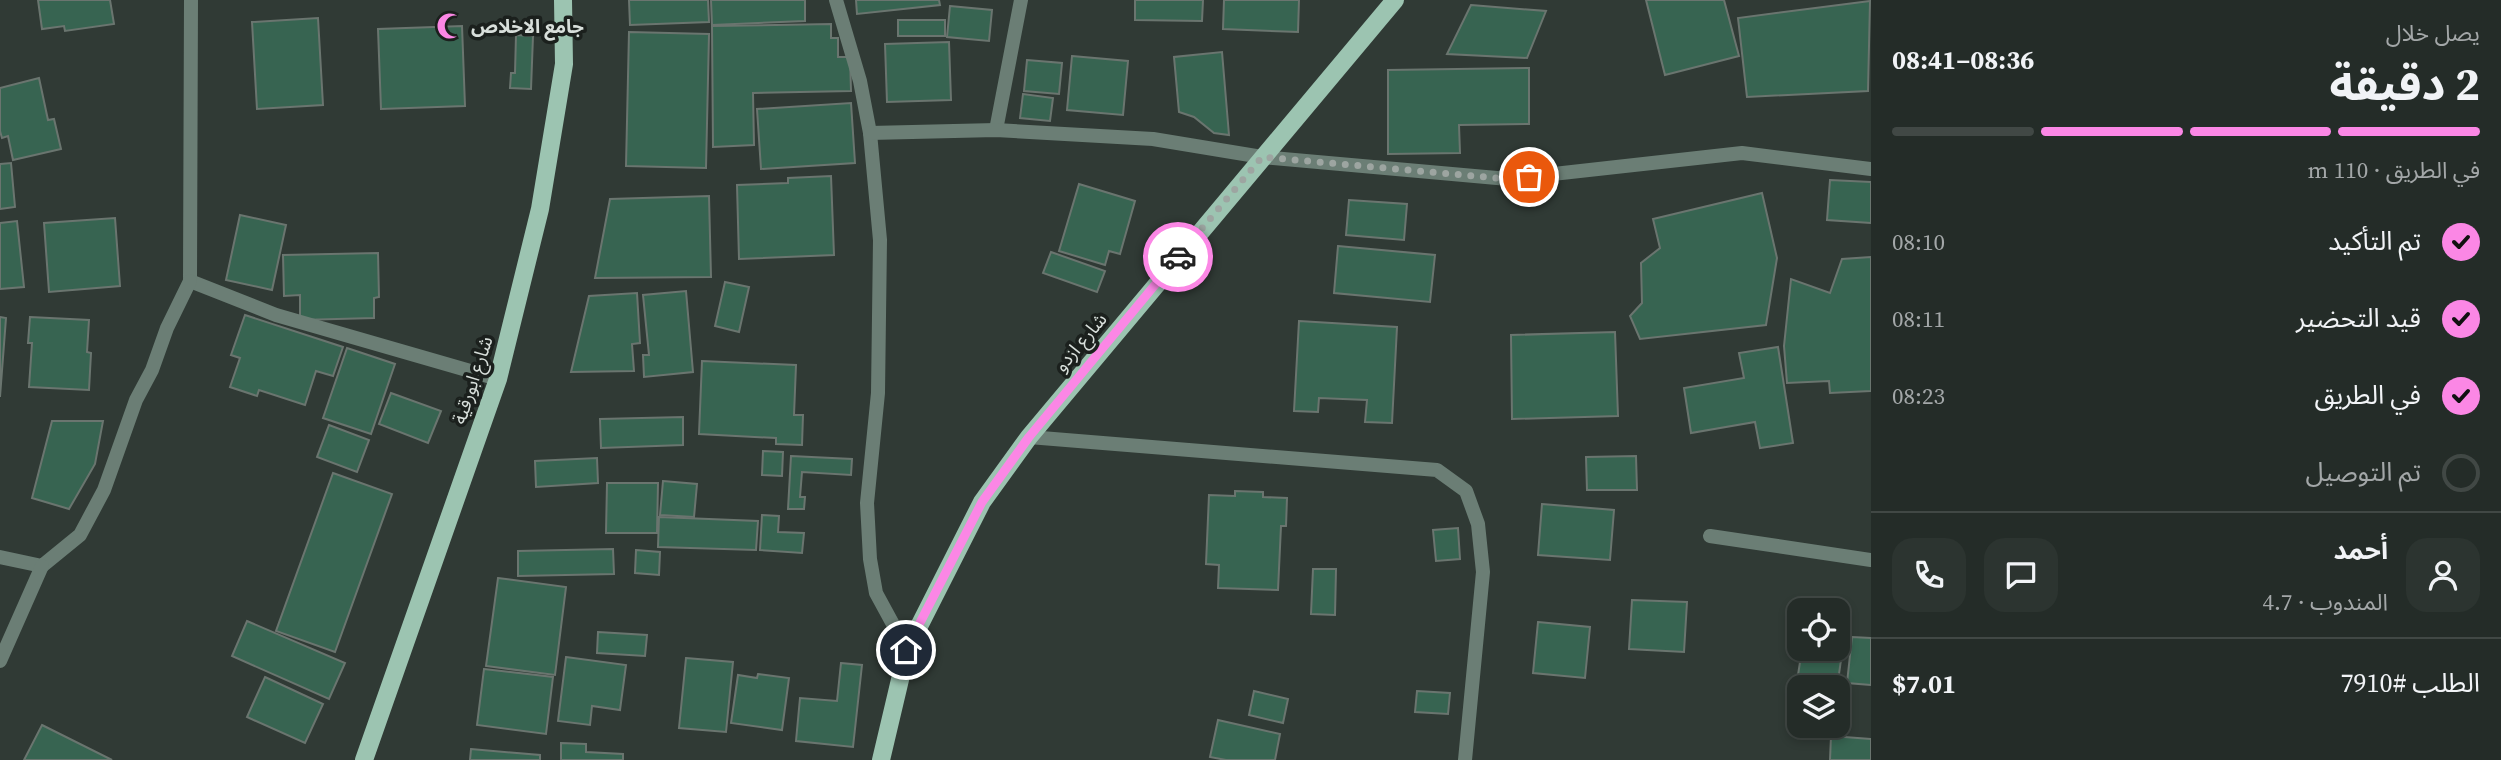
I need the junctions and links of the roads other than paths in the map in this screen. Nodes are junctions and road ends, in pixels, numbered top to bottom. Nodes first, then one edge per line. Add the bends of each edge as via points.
1 (191, 0) edge
2 (563, 0) edge
3 (836, 0) edge
4 (1021, 0) edge
5 (1395, 0) edge
6 (996, 130) junction
7 (870, 133) junction
8 (1262, 157) junction
9 (1871, 169) edge
10 (190, 281) junction
11 (498, 379) junction
12 (1029, 437) junction
13 (1710, 536) dead end
14 (0, 557) edge
15 (1871, 560) edge
16 (42, 566) junction
17 (906, 650) junction
18 (0, 661) edge
19 (365, 760) edge
20 (881, 760) edge
21 (1465, 760) edge

1 - 10 street
2 - 11 main road, شارع ابورقية via 564,64 540,209
3 - 7 street
4 - 6 street
5 - 8 main road, شارع ازدو
6 - 7 street
6 - 8 street via 1153,139
7 - 17 street via 880,240 878,393 867,503 870,559 876,593
8 - 9 street via 1508,179 1742,153
8 - 12 main road, شارع ازدو
10 - 11 street via 276,315
10 - 16 street via 136,401 104,490 80,535
11 - 19 main road, شارع ابورقية
12 - 17 main road, شارع ازدو via 982,502
12 - 21 street via 1437,470 1466,491 1478,524 1483,572
13 - 15 street
14 - 16 street
16 - 18 street
17 - 20 main road, شارع ازدو

